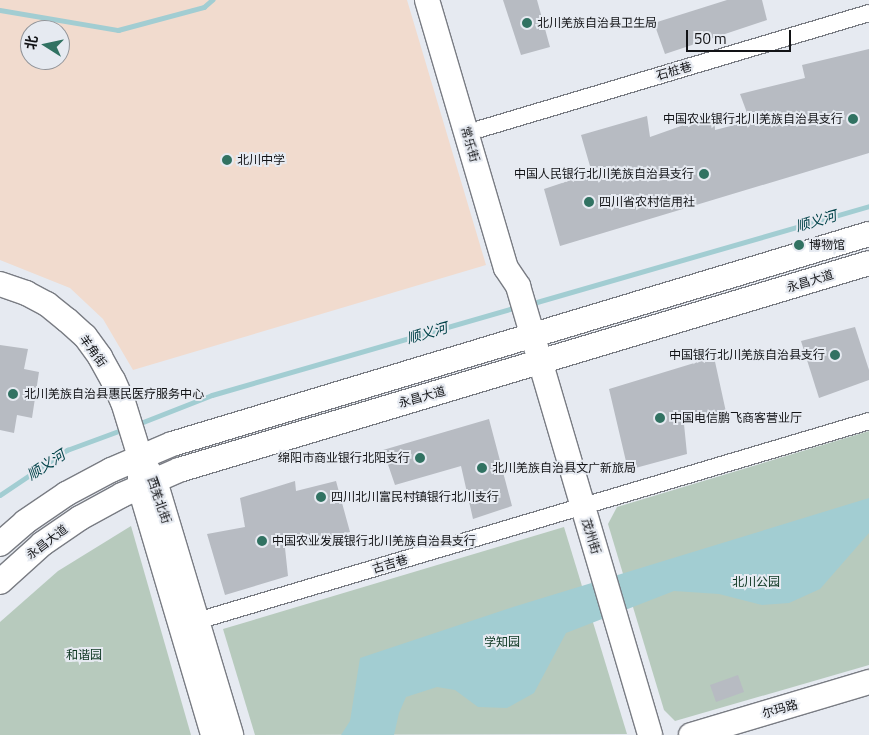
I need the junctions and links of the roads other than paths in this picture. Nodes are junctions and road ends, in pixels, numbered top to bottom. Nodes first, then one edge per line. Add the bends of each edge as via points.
1 (427, 0) edge
2 (442, 0) edge
3 (869, 13) edge
4 (480, 129) junction
5 (869, 234) edge
6 (869, 263) edge
7 (0, 284) edge
8 (518, 286) junction
9 (529, 328) junction
10 (540, 363) junction
11 (869, 421) edge
12 (140, 457) junction
13 (147, 484) junction
14 (583, 508) junction
15 (0, 544) edge
16 (0, 582) edge
17 (197, 621) junction
18 (869, 682) edge
19 (213, 735) edge
20 (230, 735) edge
21 (650, 735) edge
22 (691, 735) edge

1 - 8 main road, 常乐街 via 506,268
2 - 4 main road, 常乐街
3 - 4 street, 石桩巷
4 - 8 main road, 常乐街 via 520,264
5 - 9 main road
6 - 10 main road, 永昌大道
7 - 12 main road, 羊角街 via 48,304 85,336 100,357 123,402
8 - 9 main road, 常乐街
9 - 10 main road, 茂州街
9 - 12 main road
10 - 13 main road, 永昌大道 via 179,470
10 - 14 main road, 茂州街
11 - 14 street, 古吉巷
12 - 13 main road, 西羌北街
12 - 15 main road via 66,494
13 - 16 main road, 永昌大道 via 80,518 42,544
13 - 17 main road, 西羌北街
13 - 19 main road, 西羌北街
14 - 17 street, 古吉巷
14 - 21 main road, 茂州街
17 - 20 main road, 西羌北街
18 - 22 main road, 尔玛路

